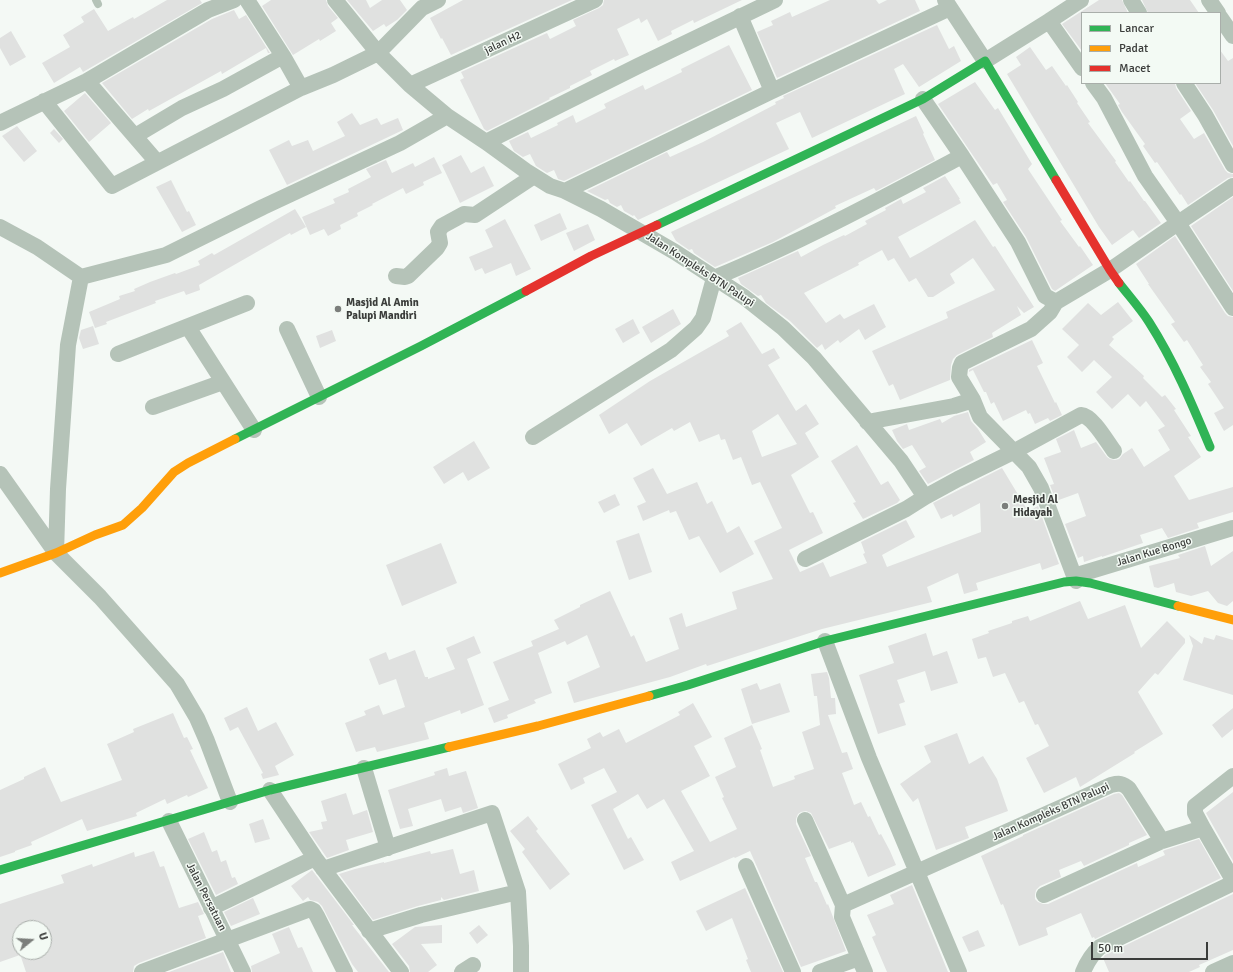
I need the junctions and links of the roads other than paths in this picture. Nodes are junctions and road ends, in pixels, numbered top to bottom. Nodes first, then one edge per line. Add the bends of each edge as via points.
1 (234, 0) edge
2 (247, 0) edge
3 (335, 0) edge
4 (438, 0) edge
5 (595, 0) edge
6 (775, 0) edge
7 (1081, 0) edge
8 (1131, 0) edge
9 (1209, 0) edge
10 (419, 4) edge
11 (947, 4) edge
12 (1138, 12) edge
13 (1217, 12) edge
14 (740, 16) junction
15 (1221, 18) edge
16 (1049, 21) junction
17 (1233, 36) edge
18 (378, 53) junction
19 (283, 56) junction
20 (985, 61) junction
21 (1081, 67) edge
22 (87, 81) junction
23 (1094, 84) edge
24 (1185, 84) edge
25 (410, 85) junction
26 (301, 88) junction
27 (772, 91) junction
28 (923, 99) junction
29 (44, 101) junction
30 (447, 116) junction
31 (0, 123) edge
32 (135, 136) junction
33 (486, 142) junction
34 (962, 156) junction
35 (157, 162) junction
36 (1233, 165) edge
37 (534, 176) junction
38 (1233, 186) edge
39 (565, 191) junction
40 (1178, 222) junction
41 (0, 228) edge
42 (640, 232) junction
43 (1110, 270) junction
44 (396, 276) dead end
45 (81, 277) junction
46 (714, 278) junction
47 (1056, 302) junction
48 (246, 303) dead end
49 (1233, 308) edge
50 (188, 327) junction
51 (287, 329) dead end
52 (118, 354) dead end
53 (223, 382) junction
54 (319, 397) junction
55 (973, 400) junction
56 (153, 407) dead end
57 (867, 422) junction
58 (254, 430) junction
59 (533, 438) dead end
60 (1210, 447) dead end
61 (1114, 451) dead end
62 (1013, 452) junction
63 (0, 474) edge
64 (926, 497) junction
65 (1233, 528) edge
66 (56, 553) junction
67 (805, 558) dead end
68 (0, 573) edge
69 (1075, 578) junction
70 (1233, 620) edge
71 (825, 641) junction
72 (364, 768) junction
73 (1233, 776) edge
74 (270, 790) junction
75 (230, 802) junction
76 (804, 820) dead end
77 (169, 821) junction
78 (1203, 828) junction
79 (1162, 840) junction
80 (388, 848) junction
81 (319, 864) junction
82 (746, 866) dead end
83 (0, 870) edge
84 (916, 872) junction
85 (1233, 880) edge
86 (1233, 883) edge
87 (518, 892) junction
88 (1044, 895) dead end
89 (844, 905) junction
90 (211, 908) junction
91 (369, 931) junction
92 (228, 940) junction
93 (1233, 963) edge
94 (862, 965) edge
95 (142, 972) edge
96 (243, 972) edge
97 (345, 972) edge
98 (401, 972) edge
99 (521, 972) edge
100 (793, 972) edge
101 (820, 972) edge
102 (959, 972) edge
103 (1084, 972) edge
104 (1213, 972) edge

1 - 22 street via 208,10
2 - 19 street
3 - 18 street, Jalan Kompleks BTN Palupi
4 - 10 street
5 - 25 street, jalan H2
6 - 14 street
7 - 16 street
8 - 12 street
9 - 13 street
10 - 18 street
11 - 20 street
11 - 27 street
14 - 27 street
14 - 33 street
15 - 17 street
16 - 20 street
16 - 21 street
18 - 25 street, Jalan Kompleks BTN Palupi
18 - 26 street
19 - 26 street
19 - 32 street via 182,108
20 - 28 street
20 - 43 street
22 - 29 street
22 - 32 street
23 - 40 street via 1104,98 1145,176
24 - 36 street
25 - 30 street, Jalan Kompleks BTN Palupi
26 - 35 street
27 - 39 street
28 - 34 street
28 - 42 street
29 - 31 street
29 - 35 street via 112,186
30 - 33 street, Jalan Kompleks BTN Palupi
30 - 45 street via 400,143 262,206 166,255
32 - 35 street
33 - 37 street, Jalan Kompleks BTN Palupi
34 - 46 street via 795,242
34 - 47 street via 1018,242 1045,296
37 - 39 street, Jalan Kompleks BTN Palupi via 550,186
37 - 44 street via 475,215 464,214 442,226 438,232 440,243 437,248 408,276
38 - 40 street
39 - 42 street, Jalan Kompleks BTN Palupi
40 - 43 street
40 - 49 street
41 - 45 street via 36,247
42 - 46 street, Jalan Kompleks BTN Palupi
42 - 54 street
43 - 47 street
43 - 60 street via 1149,322 1188,394
45 - 66 street via 68,345
46 - 57 street, Jalan Kompleks BTN Palupi via 744,297 783,328 814,358
46 - 59 street via 705,310 696,328 671,350
47 - 55 street via 1050,312 1031,329 962,363 959,377
48 - 50 street
50 - 52 street
50 - 53 street
51 - 54 street
53 - 56 street
53 - 58 street
54 - 58 street
55 - 57 street via 954,406
55 - 62 street via 980,417
57 - 64 street, Jalan Kompleks BTN Palupi via 901,461
58 - 66 street via 174,472 123,525
61 - 62 street via 1096,426 1081,415
62 - 64 street
62 - 69 street via 1029,468 1040,488
63 - 66 street
64 - 67 street
65 - 69 street, Jalan Kue Bongo
66 - 68 street
66 - 75 street via 100,597 177,684 205,735
69 - 70 street
69 - 71 street
71 - 72 street via 688,685 545,724
71 - 84 street
72 - 74 street
72 - 80 street
73 - 78 street via 1195,806 1195,812
74 - 75 street
74 - 81 street
75 - 77 street
76 - 89 street
77 - 83 street
77 - 90 street, Jalan Persatuan
78 - 79 street
78 - 85 street
79 - 84 street, Jalan Kompleks BTN Palupi via 1128,788 1117,783
79 - 88 street
80 - 81 street
80 - 87 street via 492,813
81 - 90 street
81 - 91 street
82 - 100 street
84 - 89 street, Jalan Kompleks BTN Palupi
84 - 102 street
86 - 103 street via 1100,947 1093,954
87 - 91 street via 421,915
87 - 99 street
89 - 94 street via 842,917
90 - 92 street, Jalan Persatuan
91 - 98 street
92 - 95 street
92 - 96 street, Jalan Persatuan
92 - 97 street via 310,909 317,916
93 - 104 street
94 - 101 street

